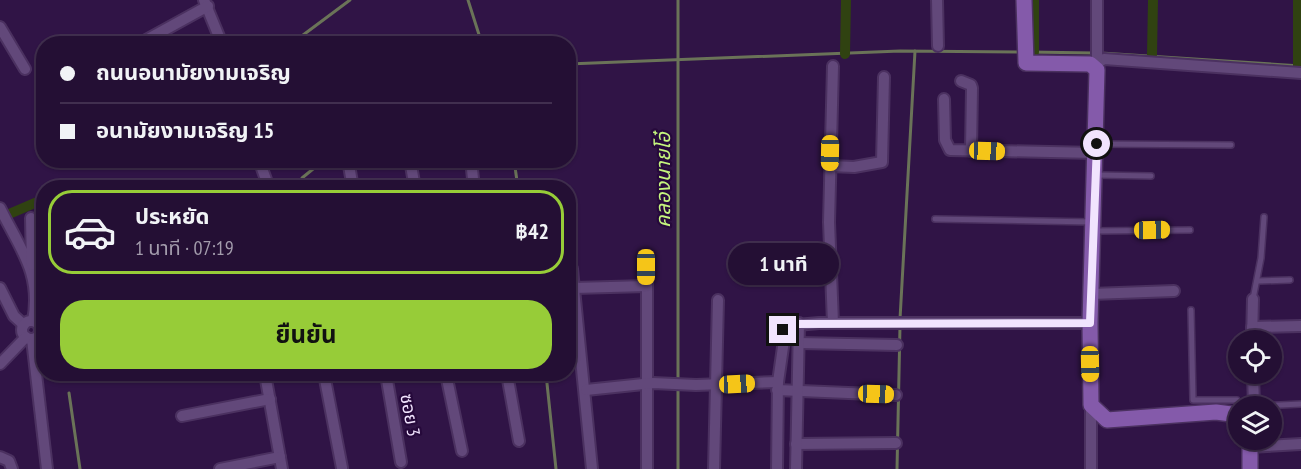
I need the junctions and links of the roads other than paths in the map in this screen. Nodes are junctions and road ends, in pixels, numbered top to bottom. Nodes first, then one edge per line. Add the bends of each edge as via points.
1 (937, 0) edge
2 (1024, 0) edge
3 (1097, 0) edge
4 (206, 3) edge
5 (0, 27) edge
6 (152, 36) edge
7 (219, 36) edge
8 (938, 46) dead end
9 (833, 66) dead end
10 (1094, 66) junction
11 (25, 69) dead end
12 (1301, 73) edge
13 (885, 77) dead end
14 (961, 81) dead end
15 (944, 99) dead end
16 (1231, 145) dead end
17 (1096, 148) junction
18 (971, 151) junction
19 (830, 166) junction
20 (1096, 175) junction
21 (1151, 176) dead end
22 (0, 209) edge
23 (1264, 217) dead end
24 (31, 218) dead end
25 (935, 219) dead end
26 (1094, 226) junction
27 (1190, 230) dead end
28 (646, 267) dead end
29 (32, 270) junction
30 (1290, 280) dead end
31 (1258, 281) junction
32 (646, 286) junction
33 (0, 288) edge
34 (576, 288) edge
35 (1174, 291) dead end
36 (1091, 294) junction
37 (1253, 299) joint
38 (718, 300) dead end
39 (576, 305) edge
40 (1191, 310) dead end
41 (28, 323) junction
42 (833, 323) junction
43 (1090, 323) junction
44 (799, 324) junction
45 (36, 325) edge
46 (1301, 326) edge
47 (1252, 327) joint
48 (36, 334) edge
49 (29, 338) junction
50 (799, 343) junction
51 (897, 345) dead end
52 (0, 363) edge
53 (266, 381) edge
54 (325, 381) edge
55 (387, 381) edge
56 (447, 381) edge
57 (508, 381) edge
58 (646, 384) junction
59 (716, 385) junction
60 (777, 386) junction
61 (586, 390) junction
62 (798, 391) junction
63 (896, 395) dead end
64 (270, 399) junction
65 (1228, 400) edge
66 (1301, 404) edge
67 (1091, 405) junction
68 (1282, 405) edge
69 (1228, 414) edge
70 (182, 416) dead end
71 (519, 441) dead end
72 (896, 443) dead end
73 (796, 444) junction
74 (1282, 444) edge
75 (1301, 444) edge
76 (1250, 450) edge
77 (462, 451) dead end
78 (0, 457) edge
79 (280, 458) junction
80 (401, 462) dead end
81 (342, 468) edge
82 (12, 469) edge
83 (47, 469) edge
84 (220, 469) edge
85 (282, 469) edge
86 (592, 469) edge
87 (647, 469) edge
88 (714, 469) edge
89 (777, 469) edge
90 (796, 469) edge
91 (1091, 469) edge
92 (1250, 469) edge

1 - 8 street
2 - 10 street via 1026,63
3 - 10 street
4 - 6 street
4 - 7 street
5 - 11 street
9 - 19 street
10 - 12 street via 1104,59
10 - 17 street
13 - 19 street via 882,162
14 - 18 street via 972,88
15 - 18 street via 946,148
16 - 17 lane
17 - 18 street
17 - 20 street
19 - 42 street
20 - 21 lane
20 - 26 street
22 - 29 street
23 - 31 lane
24 - 29 street
25 - 26 lane
26 - 27 lane
26 - 36 street
28 - 32 street
29 - 41 street via 36,303
30 - 31 lane
31 - 37 lane
32 - 34 street
32 - 58 street
33 - 41 street via 14,316
35 - 36 street
36 - 43 street
37 - 47 street
38 - 59 street
39 - 61 street
40 - 65 lane via 1193,400
41 - 45 street
41 - 49 street via 22,332
42 - 43 street
42 - 44 street
43 - 67 street
44 - 50 street
44 - 60 street via 783,330
46 - 47 street
48 - 49 street
49 - 52 street
49 - 83 street
50 - 51 street
50 - 62 street
53 - 64 street
54 - 81 street
55 - 80 street, ซอย 3
56 - 77 street
57 - 71 street
58 - 59 street
58 - 61 street
58 - 87 street
59 - 60 street
59 - 88 street
60 - 62 street
60 - 89 street
61 - 86 street
62 - 63 street
62 - 73 street
64 - 70 street
64 - 79 street
66 - 68 lane
67 - 69 street via 1107,420
67 - 91 street
72 - 73 street
73 - 90 street
74 - 75 street
76 - 92 street
78 - 82 street via 9,461
79 - 84 street
79 - 85 street

